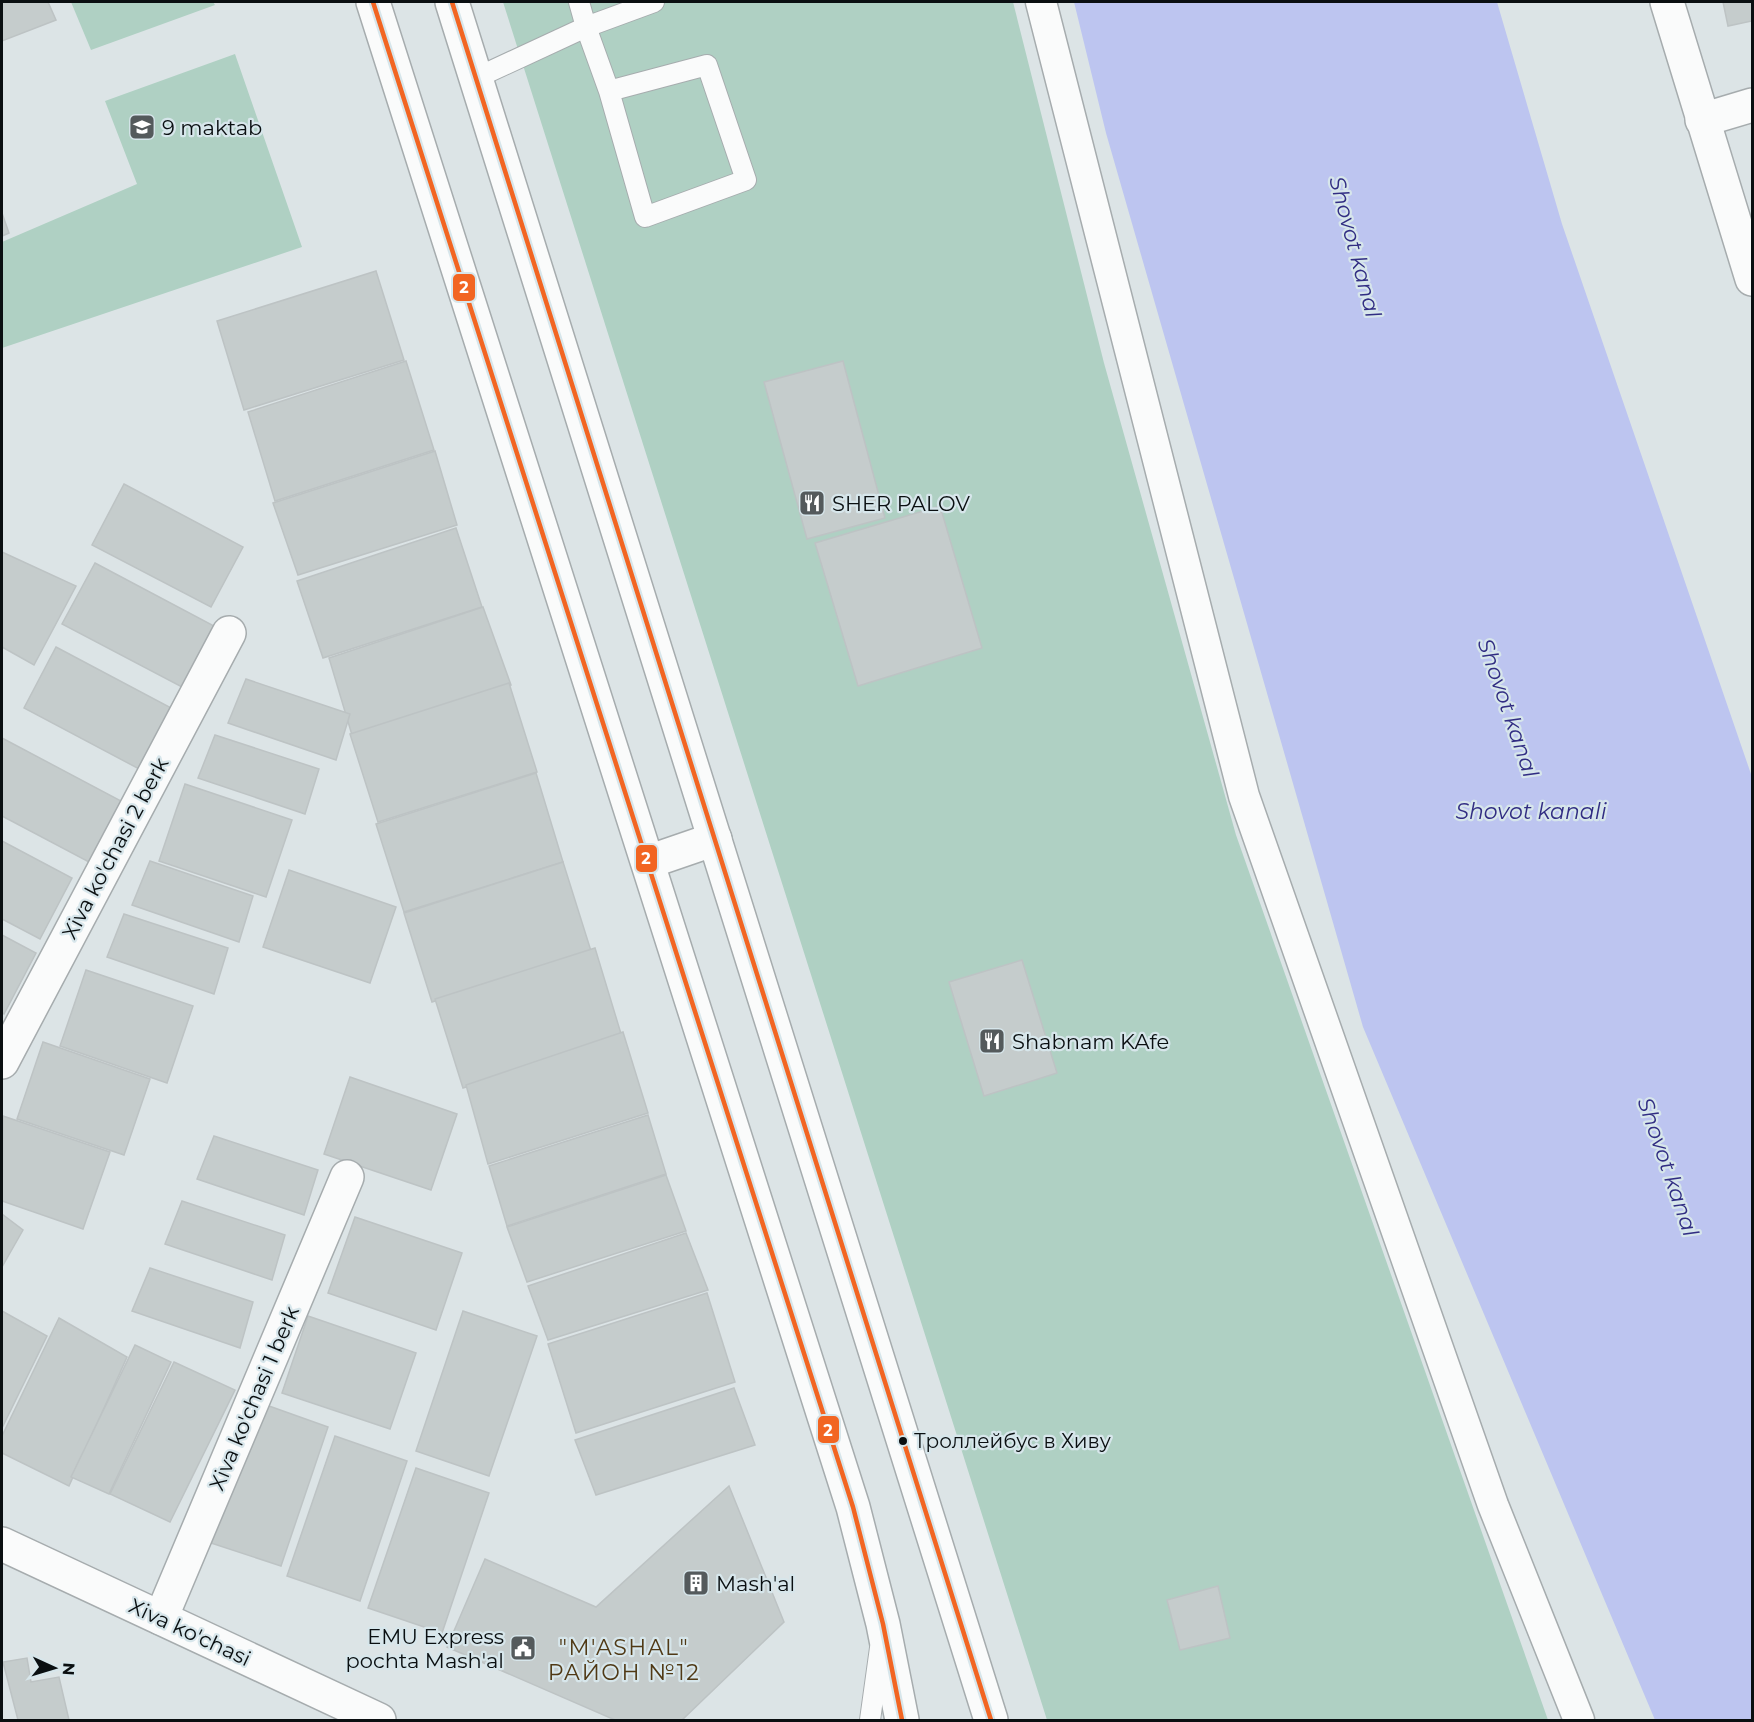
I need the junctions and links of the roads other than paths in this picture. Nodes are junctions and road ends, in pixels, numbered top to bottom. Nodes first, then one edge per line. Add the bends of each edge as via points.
1 (373, 2) edge
2 (452, 2) edge
3 (579, 2) edge
4 (654, 2) edge
5 (1041, 2) edge
6 (1667, 2) edge
7 (586, 27) junction
8 (476, 78) junction
9 (609, 91) junction
10 (1752, 105) edge
11 (1702, 120) junction
12 (1752, 279) edge
13 (230, 633) dead end
14 (715, 838) junction
15 (648, 862) junction
16 (2, 1062) edge
17 (347, 1177) dead end
18 (2, 1544) edge
19 (161, 1618) junction
20 (883, 1624) junction
21 (379, 1720) edge
22 (870, 1720) edge
23 (902, 1720) edge
24 (991, 1720) edge
25 (1579, 1720) edge

1 - 15 main road
2 - 8 main road
3 - 7 lane
4 - 7 lane
5 - 25 street via 1244,796 1493,1505
6 - 11 main road
7 - 8 lane
7 - 9 lane
8 - 14 main road
9 - 9 lane via 645,217 746,180 707,65
10 - 11 main road
11 - 12 main road
13 - 16 main road, Xiva ko'chasi 2 berk
14 - 15 main road
14 - 24 main road
15 - 20 main road via 853,1507
17 - 19 main road, Xiva ko'chasi 1 berk
18 - 19 main road, Xiva ko'chasi
19 - 21 main road, Xiva ko'chasi
20 - 22 lane
20 - 23 main road

